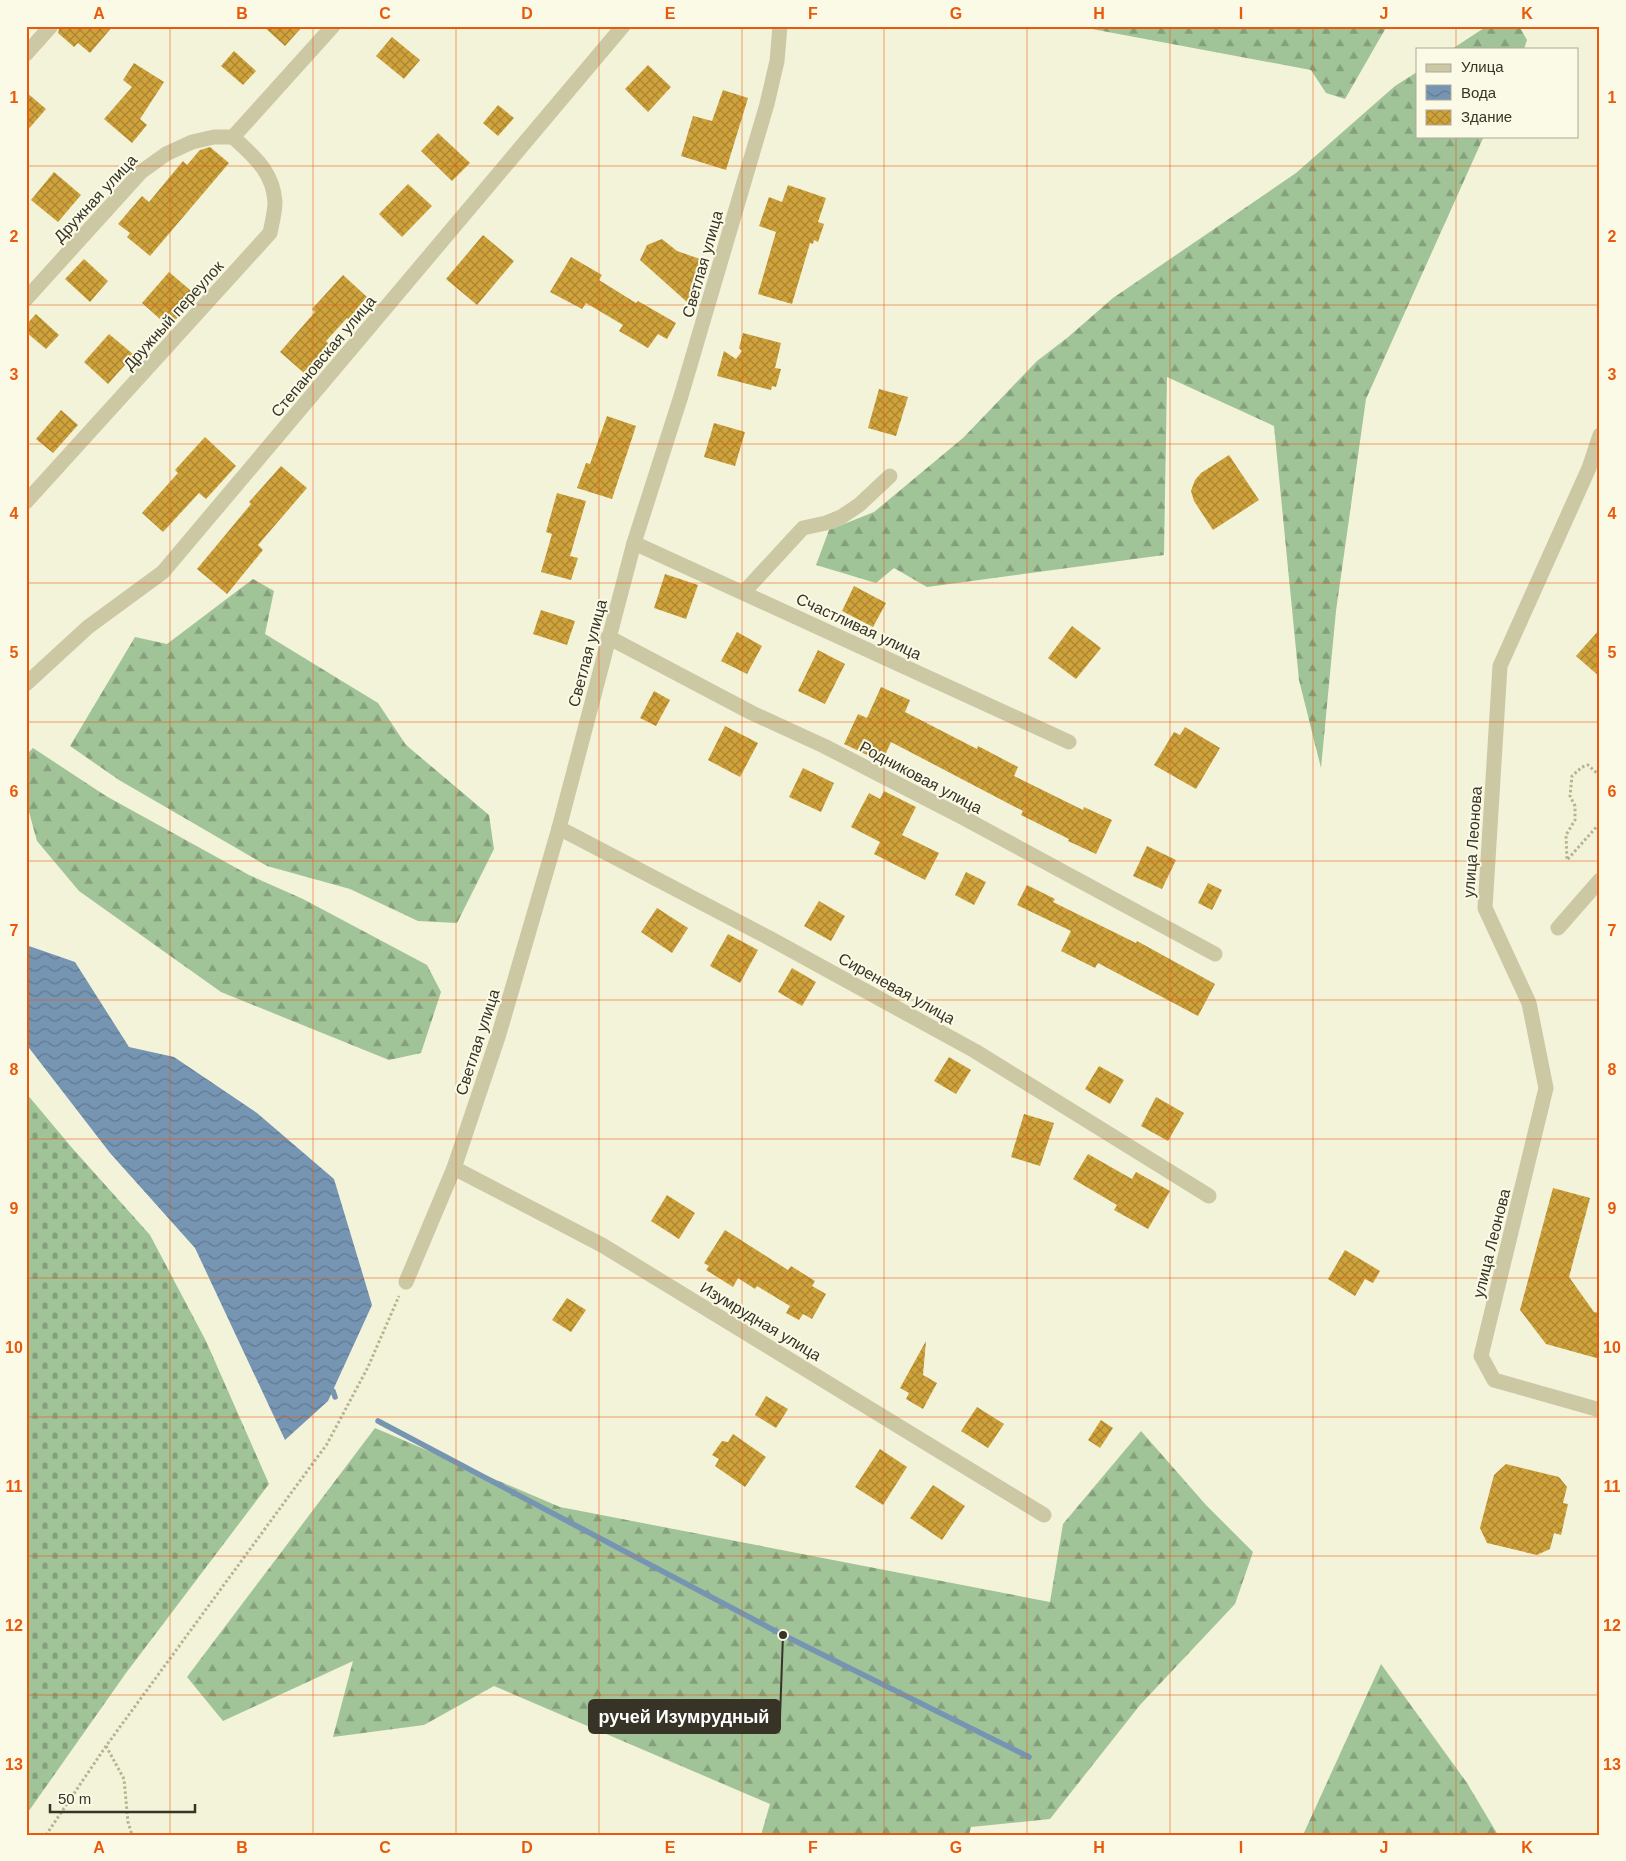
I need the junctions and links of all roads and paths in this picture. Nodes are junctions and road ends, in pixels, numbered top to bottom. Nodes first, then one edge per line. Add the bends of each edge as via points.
1 (51, 26) edge
2 (333, 26) edge
3 (623, 26) edge
4 (780, 26) edge
5 (26, 54) edge
6 (233, 137) junction
7 (26, 299) edge
8 (1600, 435) edge
9 (890, 476) dead end
10 (26, 502) edge
11 (634, 543) junction
12 (744, 592) junction
13 (608, 637) junction
14 (26, 684) edge
15 (1069, 742) dead end
16 (1600, 776) edge
17 (1600, 823) edge
18 (559, 828) junction
19 (1600, 880) edge
20 (1558, 928) dead end
21 (1215, 954) dead end
22 (454, 1168) junction
23 (1209, 1196) dead end
24 (406, 1282) joint
25 (1600, 1410) edge
26 (1044, 1515) dead end
27 (106, 1746) junction
28 (46, 1835) edge
29 (132, 1835) edge

1 - 5 street
2 - 6 street
3 - 14 street, Степановская улица via 163,572 88,627
4 - 11 street, Светлая улица via 777,60 767,104
6 - 7 street, Дружная улица via 192,142 166,154 141,172
6 - 10 street, Дружный переулок via 262,164 270,183 275,202 270,233
8 - 25 street, улица Леонова via 1590,468 1500,666 1485,908 1529,1002 1546,1088 1481,1356 1494,1380
9 - 12 street via 859,506 826,523 803,528
11 - 12 street, Счастливая улица
11 - 13 street, Светлая улица
12 - 15 street, Счастливая улица
13 - 18 street, Светлая улица
13 - 21 street, Родниковая улица via 962,817
16 - 17 path via 1588,765 1572,776 1570,796 1575,806 1575,820 1566,835 1567,860
18 - 22 street, Светлая улица via 499,1034
18 - 23 street, Сиреневая улица via 975,1051
19 - 20 street
22 - 24 street, Светлая улица
22 - 26 street, Изумрудная улица via 602,1245
24 - 27 path via 368,1367 327,1444
27 - 28 path
27 - 29 path via 124,1779

